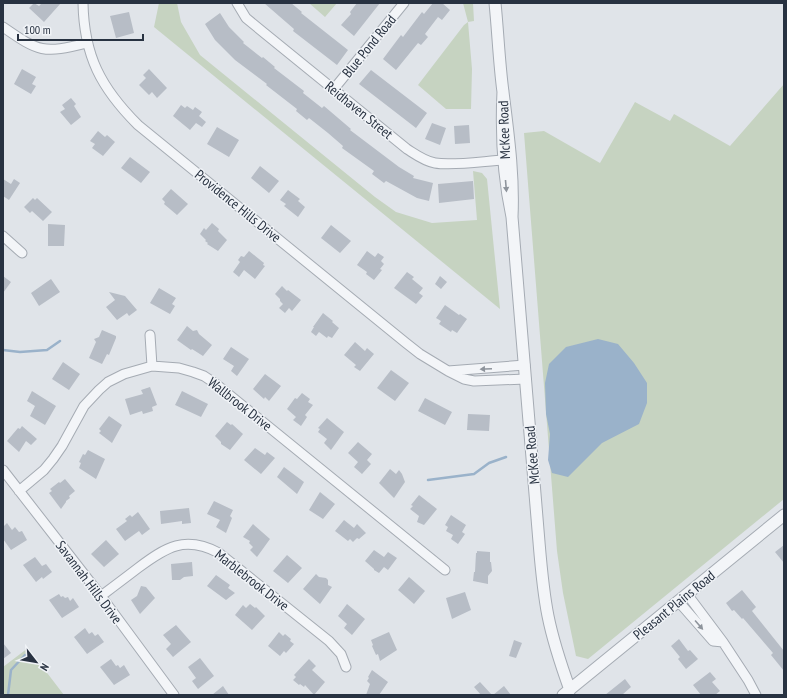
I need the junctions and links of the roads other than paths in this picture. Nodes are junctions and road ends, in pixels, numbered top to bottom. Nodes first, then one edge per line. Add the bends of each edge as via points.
1 (83, 3) edge
2 (236, 3) edge
3 (404, 3) edge
4 (495, 3) edge
5 (3, 27) edge
6 (87, 43) junction
7 (334, 90) junction
8 (503, 91) junction
9 (504, 160) junction
10 (512, 217) junction
11 (3, 236) edge
12 (22, 253) dead end
13 (150, 335) dead end
14 (525, 365) junction
15 (152, 366) junction
16 (448, 371) junction
17 (526, 379) junction
18 (3, 470) edge
19 (19, 491) junction
20 (784, 515) edge
21 (445, 570) dead end
22 (687, 594) junction
23 (101, 596) junction
24 (678, 601) junction
25 (723, 642) junction
26 (346, 667) dead end
27 (566, 692) edge
28 (174, 695) edge
29 (756, 695) edge

1 - 6 street, Providence Hills Drive
2 - 7 street, Reidhaven Street via 246,18
3 - 7 street, Blue Pond Road
4 - 8 street, McKee Road
5 - 6 street via 24,42 42,49 61,50
6 - 16 street, Providence Hills Drive via 100,77 112,97 138,125 406,343
7 - 9 street, Reidhaven Street via 423,159 445,164
8 - 9 street, McKee Road
8 - 10 street, McKee Road via 513,191
9 -> 10 street, McKee Road
10 - 14 street, McKee Road
11 - 12 street
13 - 15 street
14 -> 16 street
14 - 17 street, McKee Road
15 - 19 street, Wallbrook Drive via 124,374 98,390 84,406 53,459
15 - 21 street, Wallbrook Drive via 179,368 204,376 216,384
16 - 17 street, Providence Hills Drive via 474,381
17 - 27 street, McKee Road via 544,587
18 - 19 street, Savannah Hills Drive
19 - 23 street, Savannah Hills Drive
20 - 22 street, Pleasant Plains Road
22 - 24 street, Pleasant Plains Road
22 - 25 street
23 - 26 street, Marblebrook Drive via 158,553 186,544 210,548 329,641 341,654
23 - 28 street, Savannah Hills Drive
24 -> 25 street via 714,641
24 - 27 street, Pleasant Plains Road
25 - 29 street

